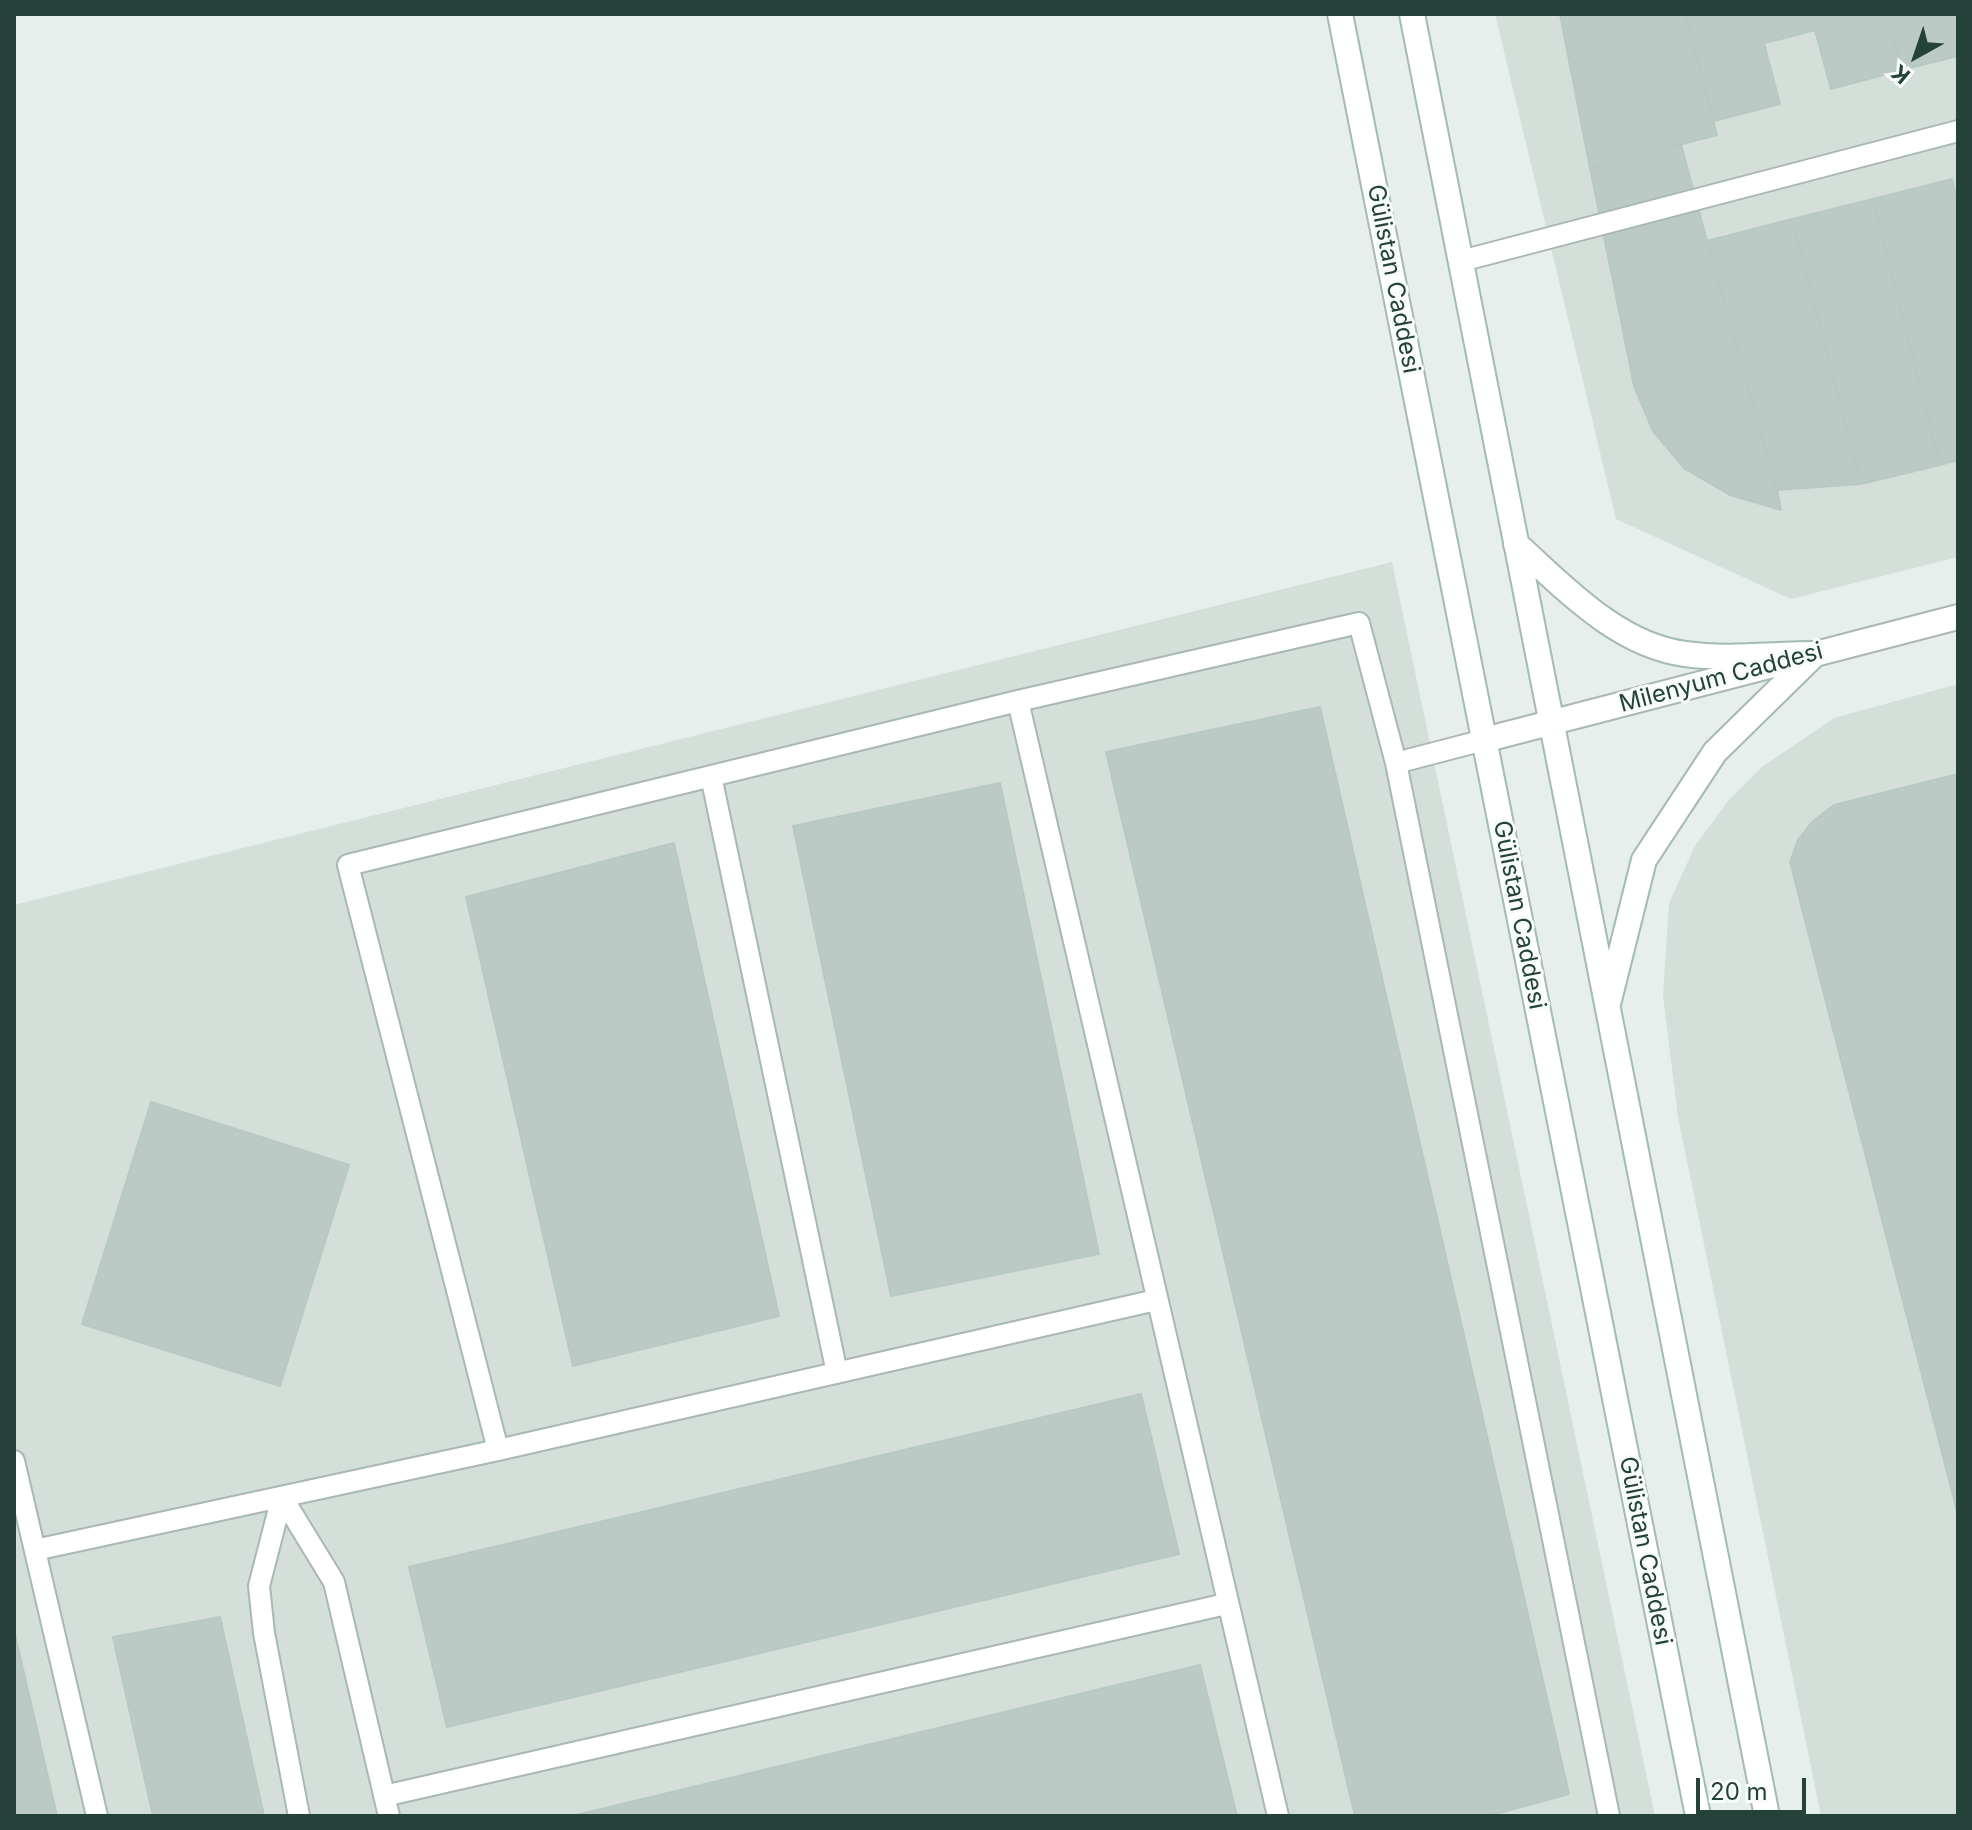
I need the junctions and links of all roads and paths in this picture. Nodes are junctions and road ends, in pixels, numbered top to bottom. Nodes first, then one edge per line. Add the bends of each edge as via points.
1 (1340, 14) edge
2 (1412, 14) edge
3 (1958, 131) edge
4 (1461, 261) junction
5 (1516, 544) junction
6 (1958, 617) edge
7 (1815, 654) junction
8 (1018, 701) junction
9 (1550, 723) junction
10 (1484, 740) junction
11 (1396, 763) junction
12 (711, 776) junction
13 (1607, 1010) junction
14 (1156, 1300) junction
15 (837, 1373) junction
16 (498, 1450) junction
17 (14, 1461) edge
18 (282, 1497) junction
19 (35, 1550) junction
20 (1226, 1604) junction
21 (386, 1806) edge
22 (97, 1816) edge
23 (299, 1816) edge
24 (1278, 1816) edge
25 (1609, 1816) edge
26 (1698, 1816) edge
27 (1767, 1816) edge

1 - 10 main road, Gülistan Caddesi
2 - 4 main road
3 - 4 lane
4 - 5 main road
5 - 7 main road via 1584,605 1627,634 1684,654
5 - 9 main road
6 - 7 main road, Milenyum Caddesi
7 - 9 main road, Milenyum Caddesi
7 - 13 main road via 1715,752 1644,860
8 - 11 lane via 1359,623
8 - 12 lane
8 - 14 lane
9 - 10 main road, Milenyum Caddesi
9 - 13 main road
10 - 11 lane
10 - 26 main road, Gülistan Caddesi
11 - 25 lane
12 - 15 lane
12 - 16 lane via 348,865
13 - 27 main road
14 - 15 lane
14 - 20 lane
15 - 16 lane
16 - 18 lane
17 - 19 lane
18 - 19 lane
18 - 21 lane via 334,1582
18 - 23 lane via 259,1586
19 - 22 lane
20 - 21 lane
20 - 24 lane

